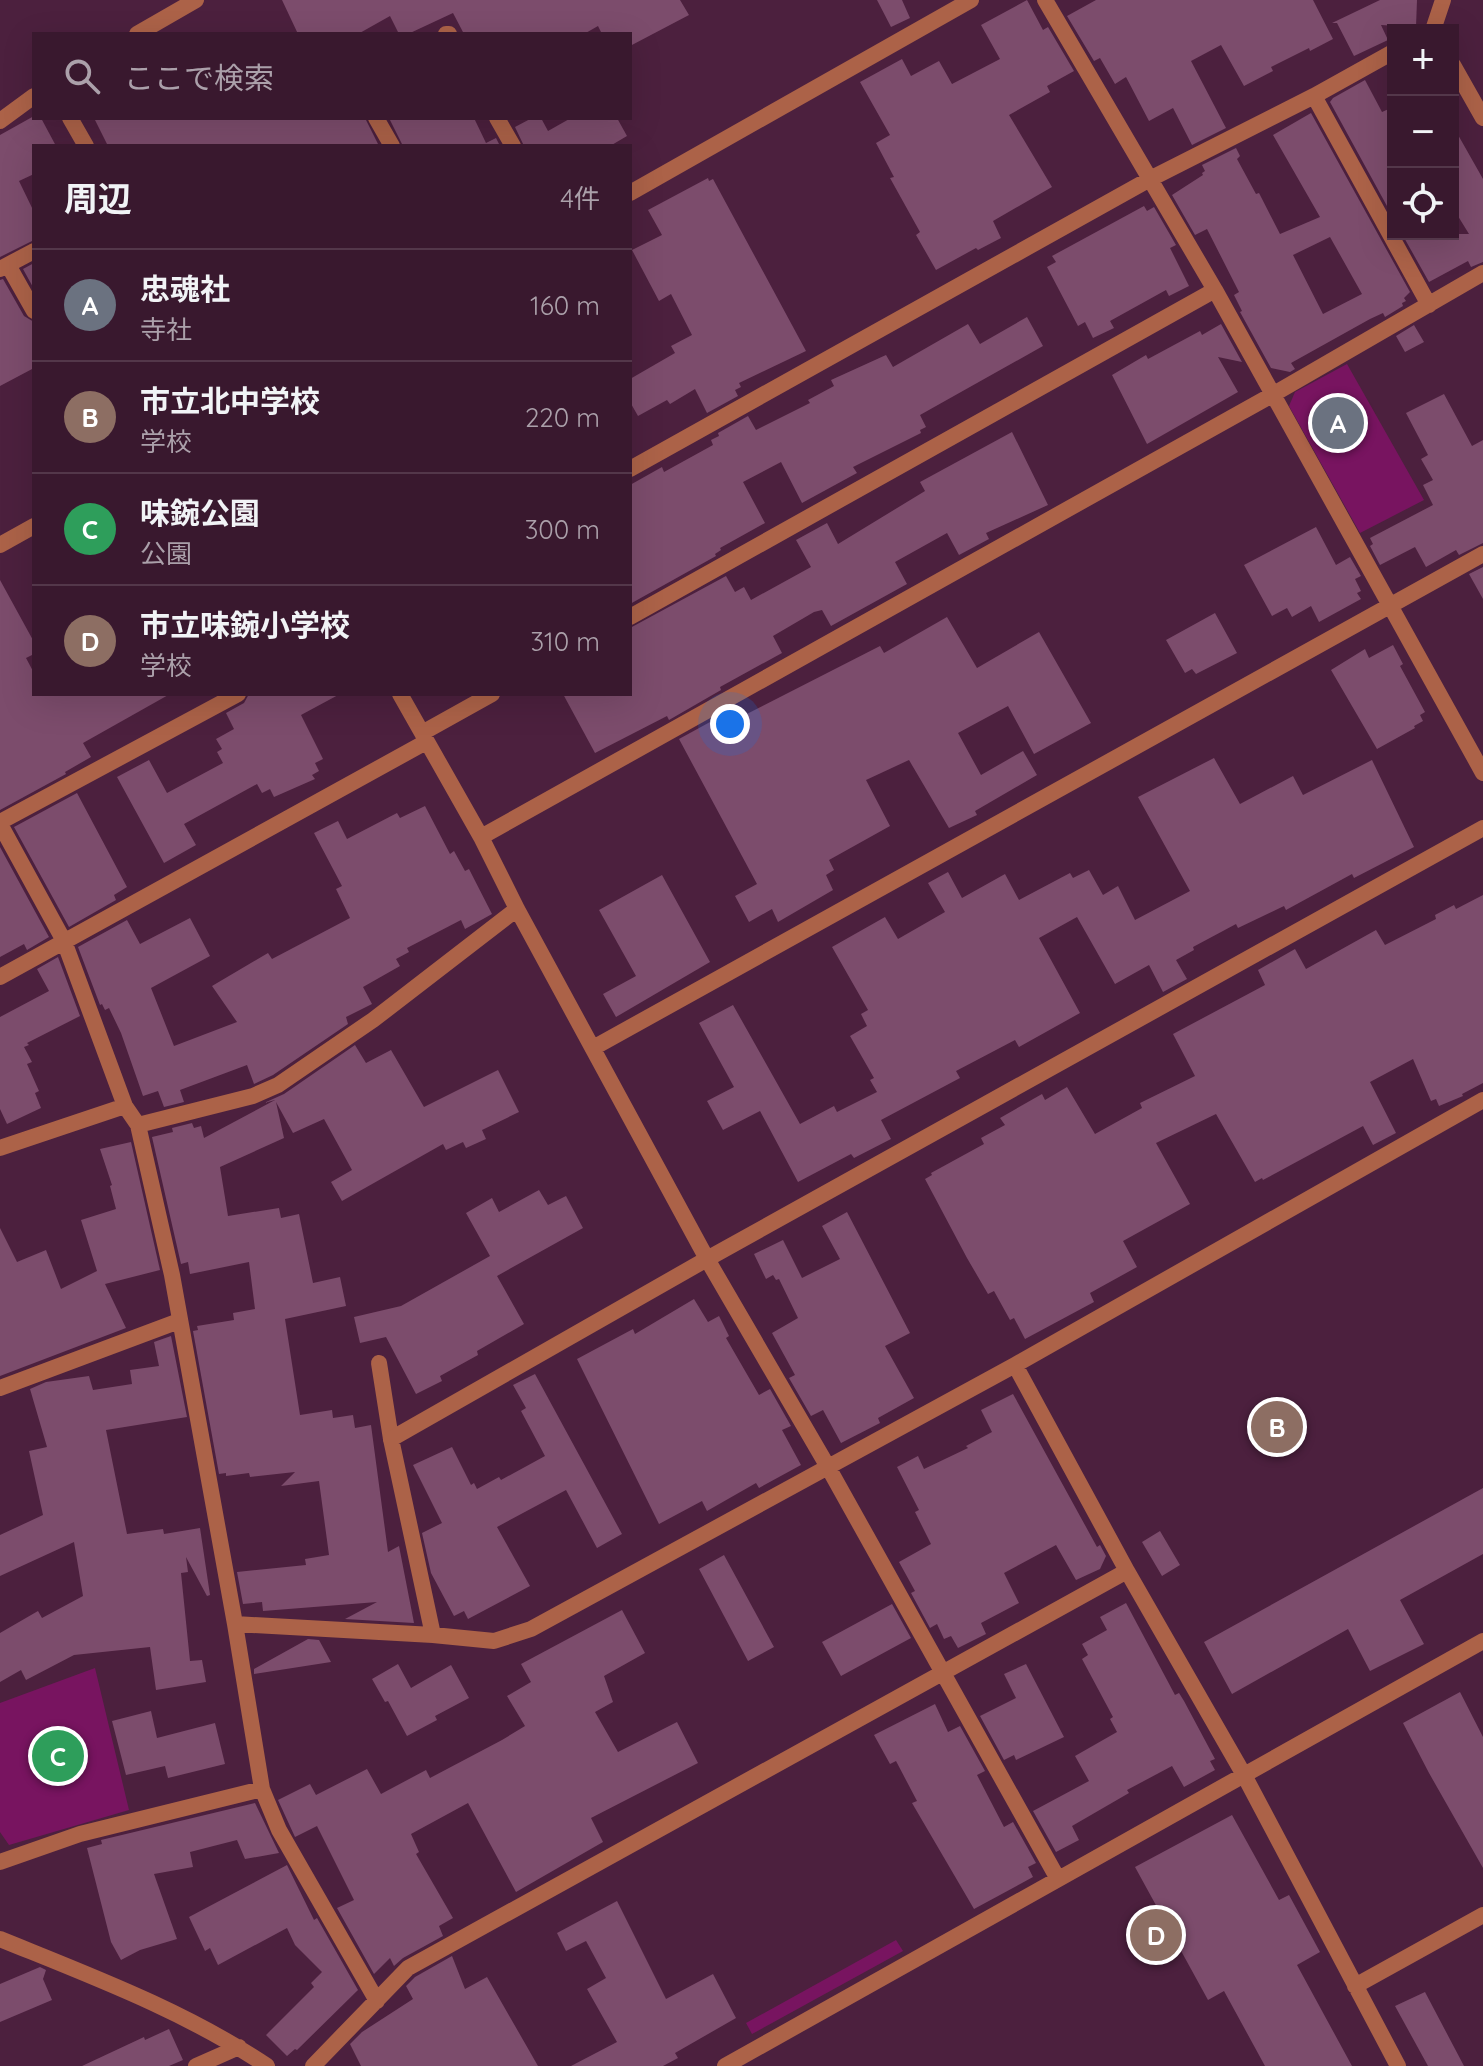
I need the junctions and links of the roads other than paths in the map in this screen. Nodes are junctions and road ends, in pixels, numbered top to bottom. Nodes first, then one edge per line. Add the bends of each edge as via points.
1 (196, 0) edge
2 (971, 0) edge
3 (1045, 0) edge
4 (1443, 0) edge
5 (1435, 24) edge
6 (140, 32) edge
7 (1387, 55) edge
8 (1459, 76) edge
9 (1314, 96) junction
10 (32, 97) edge
11 (1483, 118) edge
12 (71, 120) edge
13 (377, 120) edge
14 (498, 120) edge
15 (0, 121) edge
16 (85, 144) edge
17 (391, 144) edge
18 (512, 144) edge
19 (1150, 179) junction
20 (632, 192) edge
21 (32, 252) edge
22 (4, 267) edge
23 (1483, 273) edge
24 (1215, 290) junction
25 (1429, 305) junction
26 (32, 308) edge
27 (1272, 395) junction
28 (632, 468) edge
29 (32, 527) edge
30 (0, 545) edge
31 (1483, 554) edge
32 (1389, 607) junction
33 (632, 616) edge
34 (234, 696) edge
35 (401, 696) edge
36 (489, 696) edge
37 (424, 738) junction
38 (1483, 773) edge
39 (0, 823) edge
40 (1483, 828) edge
41 (481, 837) junction
42 (517, 909) junction
43 (64, 941) junction
44 (0, 977) edge
45 (593, 1048) junction
46 (1483, 1100) edge
47 (125, 1106) junction
48 (138, 1125) junction
49 (0, 1148) edge
50 (707, 1259) junction
51 (179, 1321) junction
52 (379, 1363) dead end
53 (1015, 1365) junction
54 (0, 1388) edge
55 (391, 1439) junction
56 (828, 1467) junction
57 (1127, 1571) junction
58 (235, 1624) junction
59 (433, 1635) junction
60 (1483, 1641) edge
61 (942, 1673) junction
62 (1244, 1775) junction
63 (262, 1789) junction
64 (0, 1862) edge
65 (1058, 1879) junction
66 (1483, 1915) edge
67 (0, 1939) edge
68 (1355, 1986) junction
69 (377, 2001) junction
70 (239, 2047) junction
71 (196, 2066) edge
72 (267, 2066) edge
73 (313, 2066) edge
74 (725, 2066) edge
75 (1398, 2066) edge

1 - 6 street
2 - 20 street
3 - 19 street
4 - 5 street
7 - 9 street
8 - 11 street
9 - 19 street
9 - 25 street
10 - 15 street
12 - 16 street
13 - 17 street
14 - 18 street
19 - 24 street
19 - 28 street
21 - 22 street
22 - 26 street
23 - 25 street
24 - 27 street
24 - 33 street
25 - 27 street
27 - 32 street
27 - 41 street
29 - 30 street
31 - 32 street
32 - 38 street
32 - 45 street
34 - 39 street
35 - 37 street
36 - 37 street
37 - 41 street
37 - 43 street
39 - 43 street
40 - 50 street
41 - 42 street
42 - 45 street
42 - 48 street via 278,1085
43 - 44 street
43 - 47 street
45 - 50 street
46 - 53 street
47 - 48 street
47 - 49 street
48 - 51 street
50 - 55 street
50 - 56 street
51 - 54 street
51 - 58 street
52 - 55 street
53 - 56 street
53 - 57 street
55 - 59 street
56 - 59 street via 531,1629 494,1641
56 - 61 street
57 - 61 street
57 - 62 street
58 - 59 street
58 - 63 street
60 - 62 street
61 - 65 street
61 - 69 street via 408,1968
62 - 65 street
62 - 68 street
63 - 64 street via 80,1834
63 - 69 street via 279,1830
65 - 74 street
66 - 68 street
67 - 70 street via 144,1997
68 - 75 street
69 - 73 street
70 - 71 street
70 - 72 street

